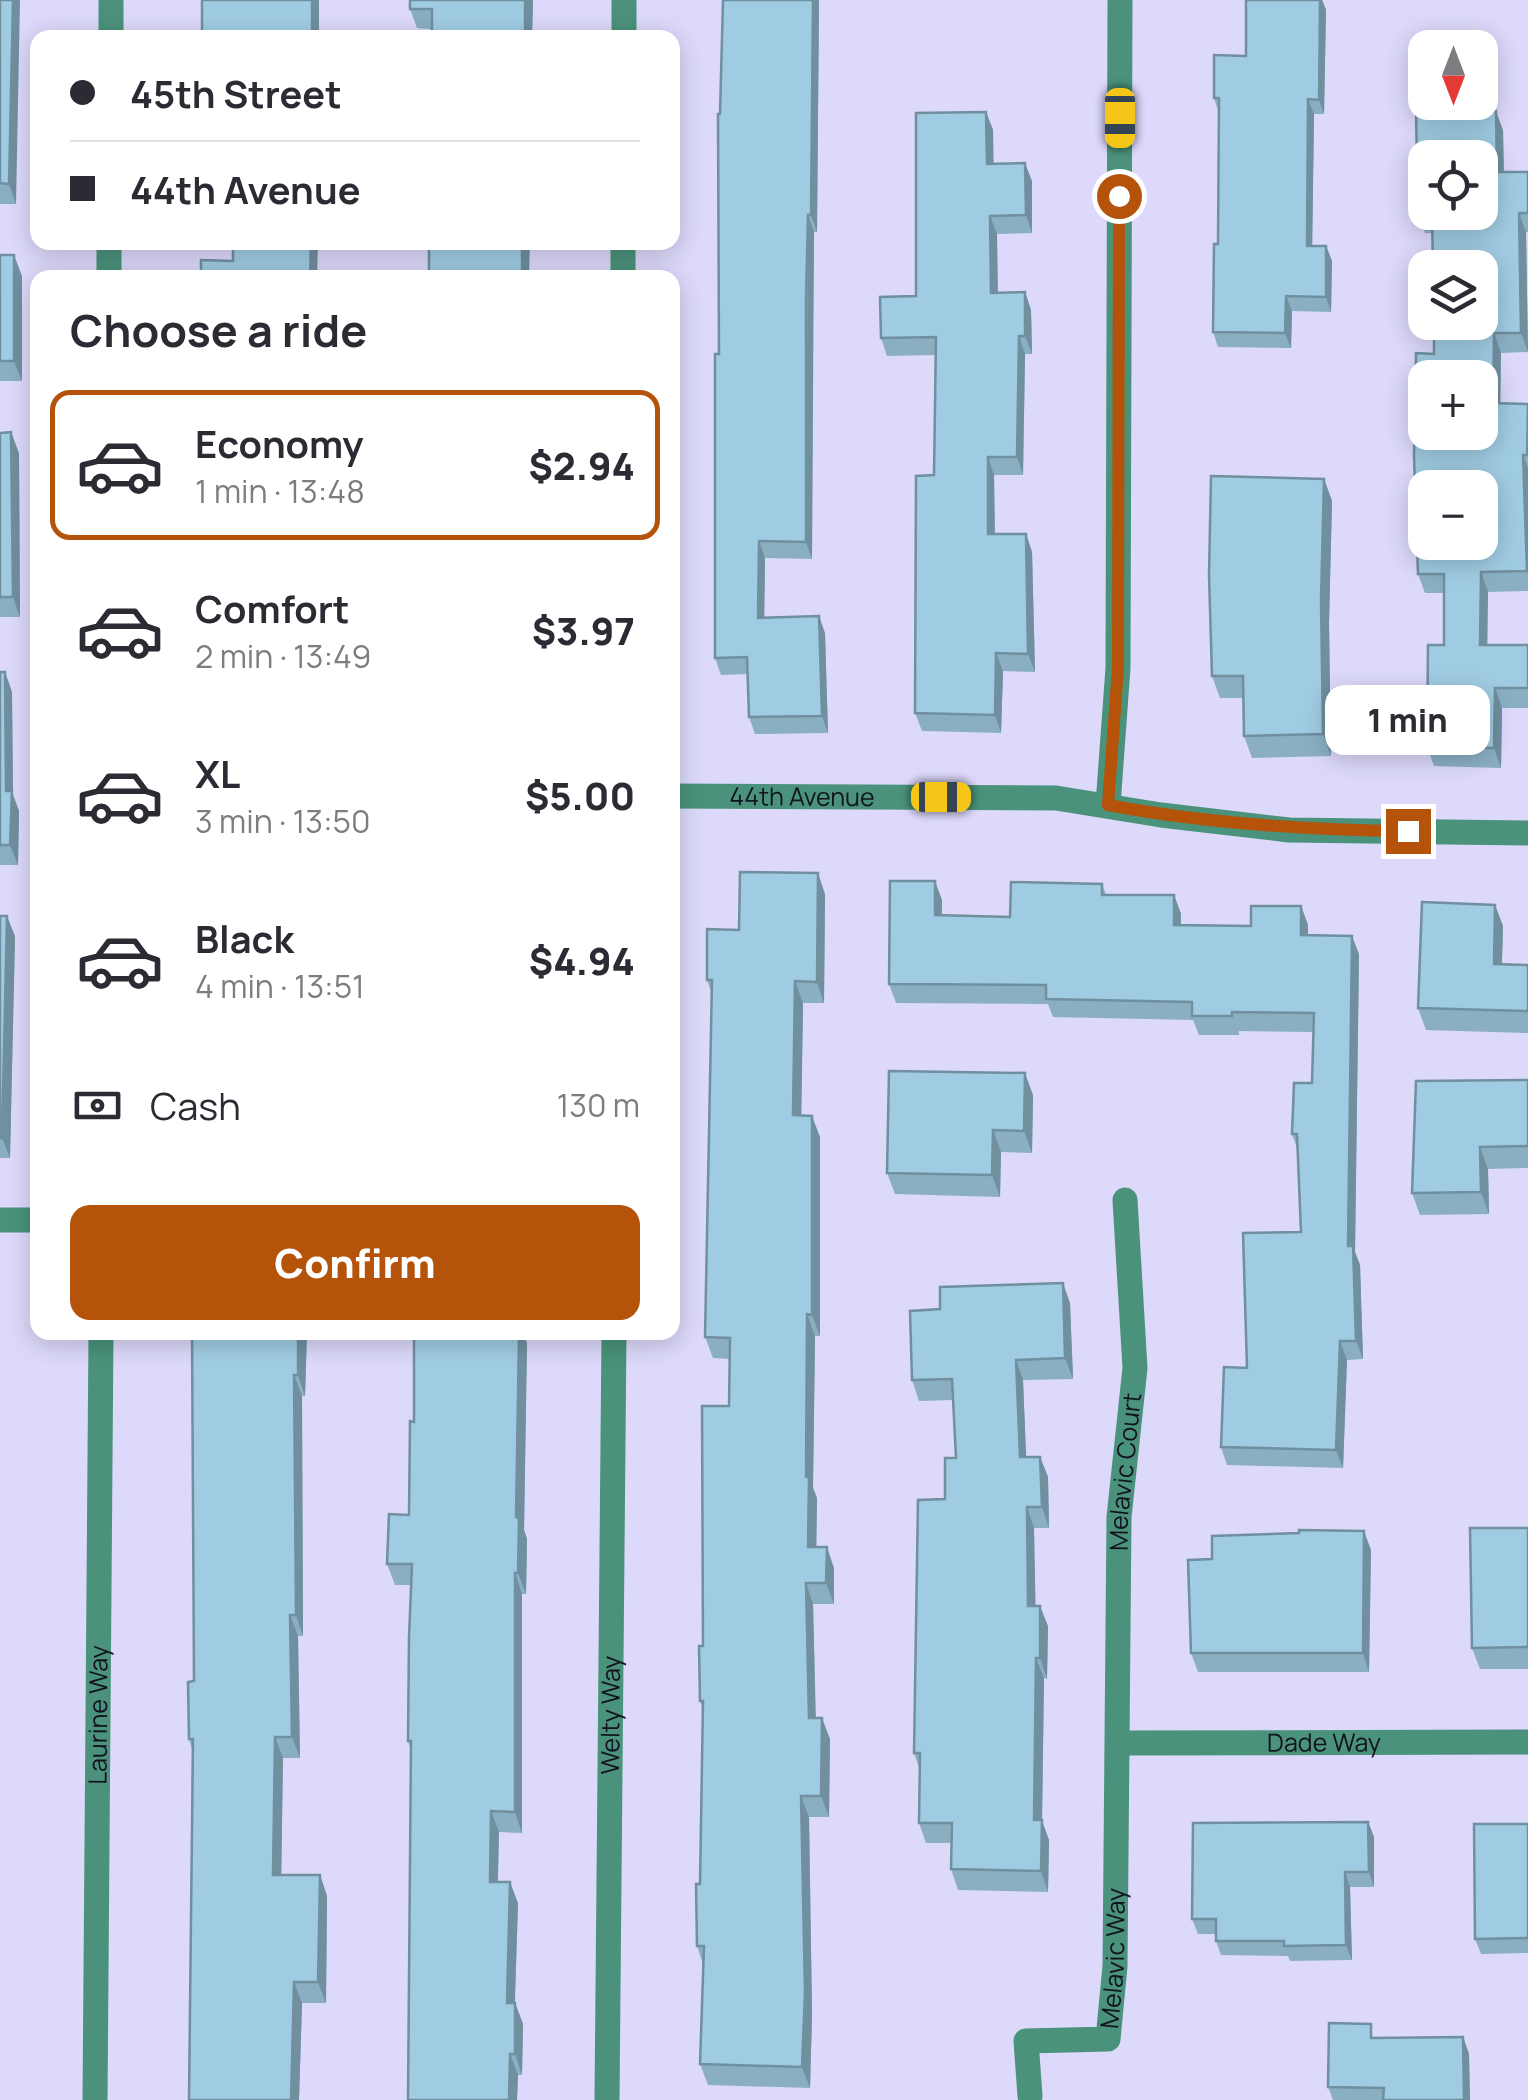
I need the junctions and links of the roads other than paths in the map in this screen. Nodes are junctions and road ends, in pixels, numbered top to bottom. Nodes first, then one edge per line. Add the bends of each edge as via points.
1 (111, 0) edge
2 (624, 0) edge
3 (1120, 0) edge
4 (111, 30) edge
5 (624, 30) edge
6 (680, 796) edge
7 (1108, 805) junction
8 (1528, 833) edge
9 (1125, 1200) dead end
10 (0, 1220) edge
11 (30, 1220) edge
12 (101, 1340) edge
13 (614, 1340) edge
14 (1528, 1742) edge
15 (1118, 1743) junction
16 (1030, 2096) dead end
17 (95, 2100) edge
18 (608, 2100) edge

1 - 4 street
2 - 5 street
3 - 7 street via 1118,668
6 - 7 street, 44th Avenue via 1056,798
7 - 8 street, 44th Avenue via 1288,830
9 - 15 street, Melavic Court via 1134,1368 1119,1516
10 - 11 street
12 - 17 street, Laurine Way
13 - 18 street, Welty Way
14 - 15 street, Dade Way
15 - 16 street, Melavic Way via 1108,2040 1026,2041

